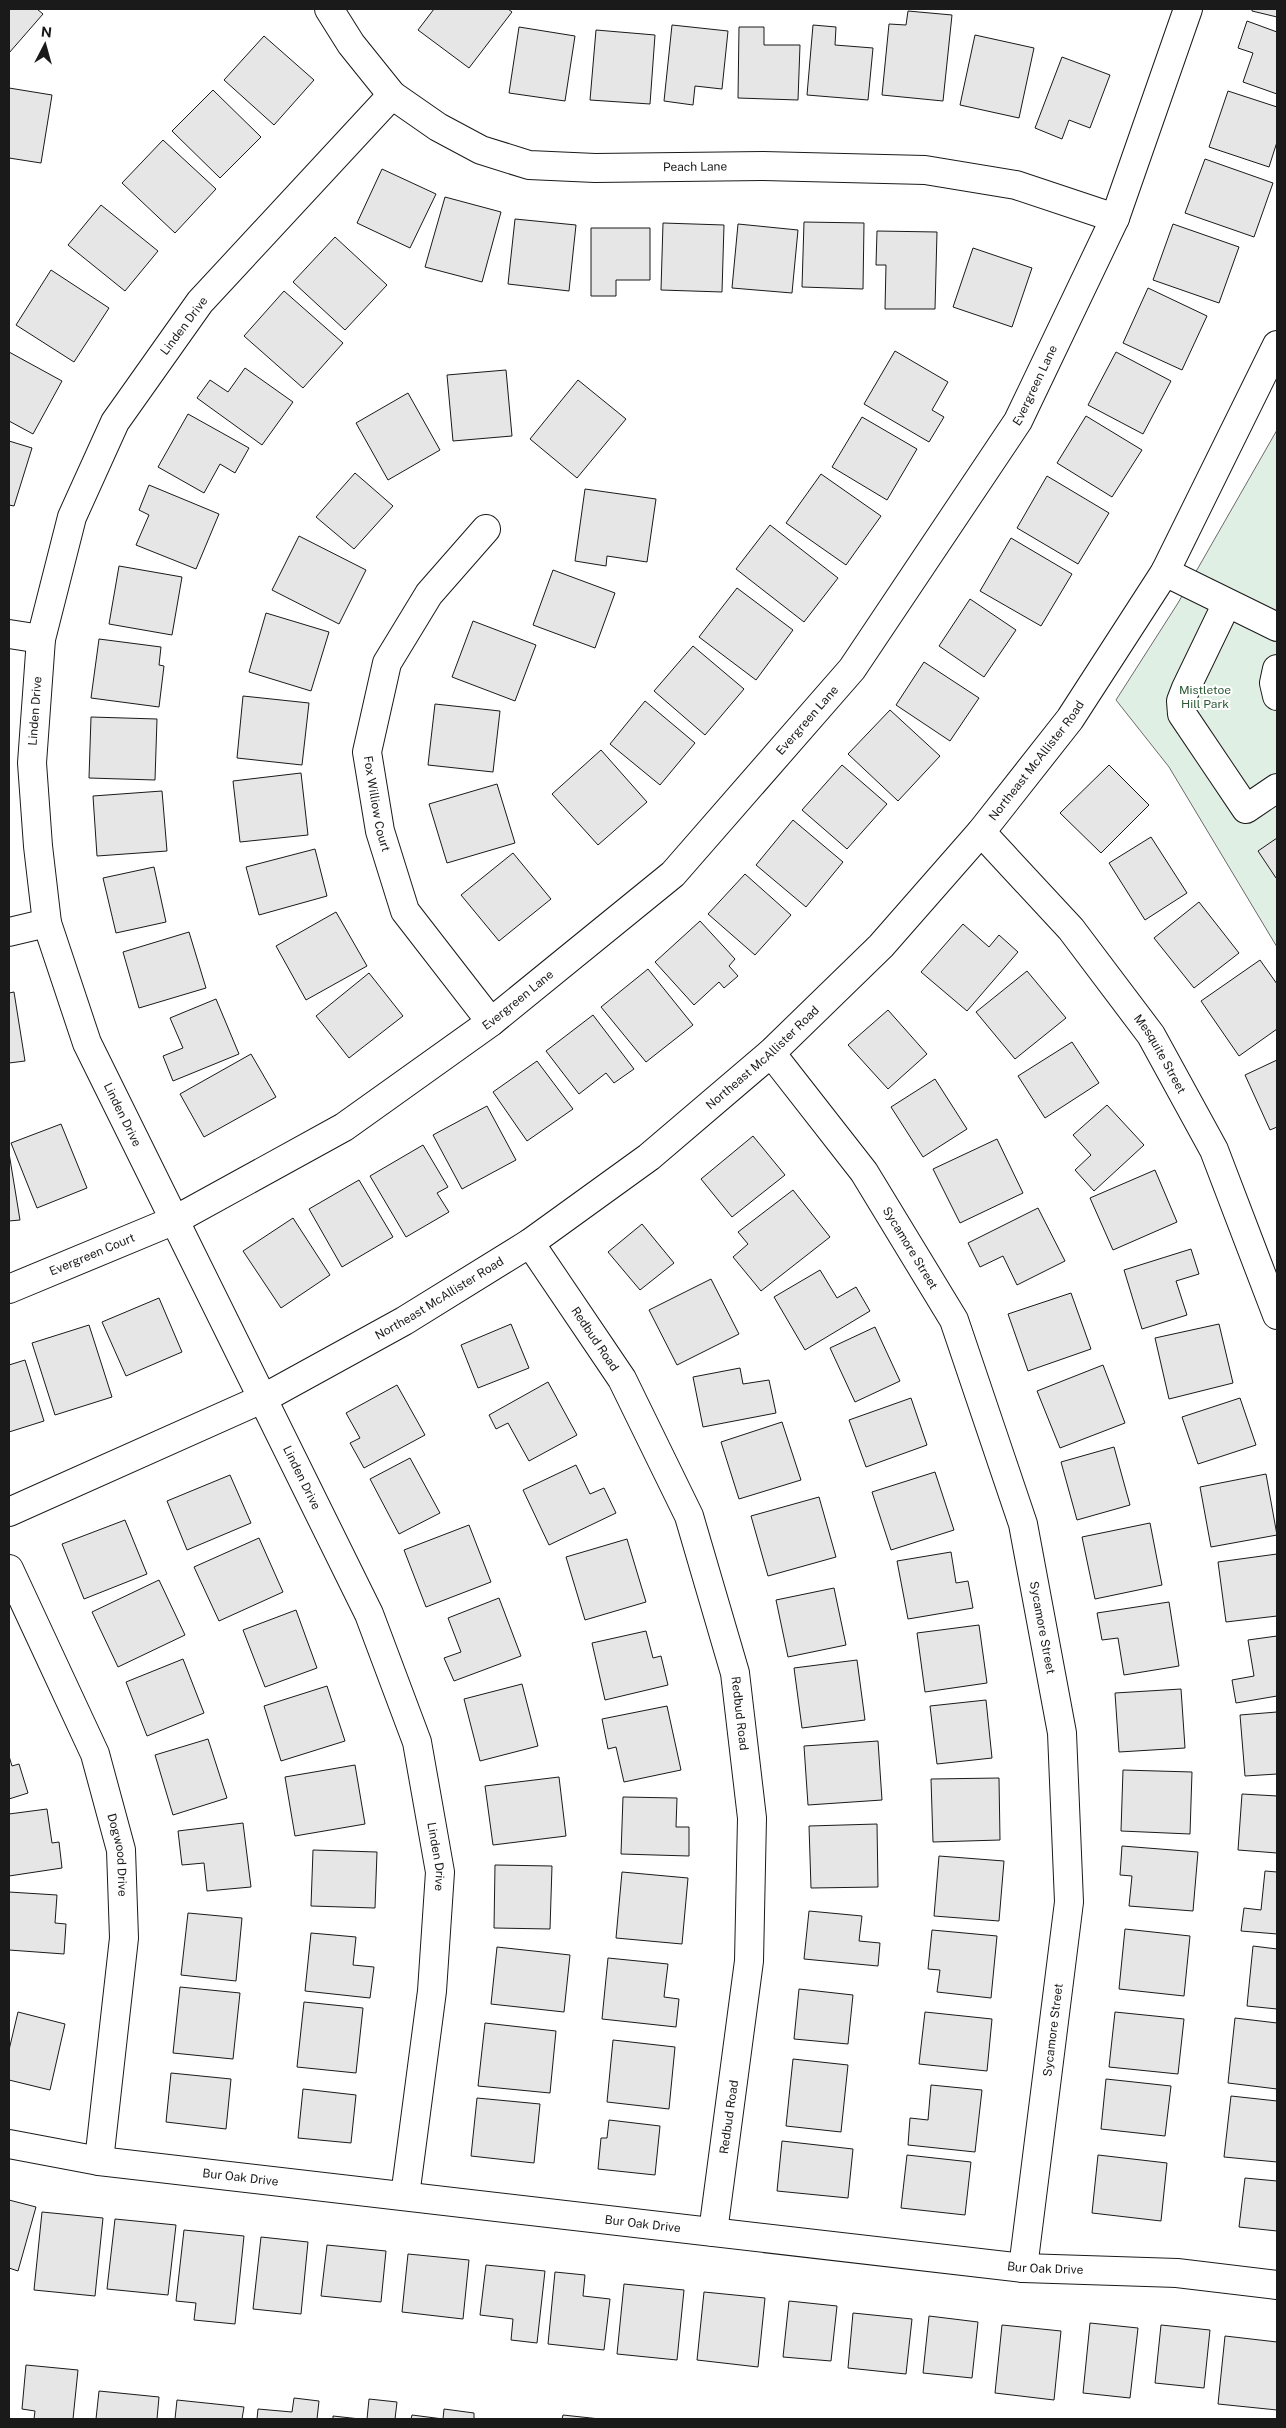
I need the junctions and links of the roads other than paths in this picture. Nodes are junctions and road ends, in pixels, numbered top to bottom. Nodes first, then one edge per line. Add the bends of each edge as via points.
1 (329, 9) edge
2 (1188, 9) edge
3 (392, 95) junction
4 (1115, 218) junction
5 (1277, 345) edge
6 (486, 529) dead end
7 (1166, 572) junction
8 (1227, 603) junction
9 (1277, 628) edge
10 (9, 634) edge
11 (40, 639) junction
12 (1277, 669) edge
13 (1277, 696) edge
14 (1277, 788) edge
15 (981, 832) junction
16 (47, 923) junction
17 (9, 932) edge
18 (491, 1022) junction
19 (771, 1053) junction
20 (175, 1220) junction
21 (530, 1244) junction
22 (1271, 1272) edge
23 (9, 1289) edge
24 (1277, 1315) edge
25 (264, 1398) junction
26 (9, 1512) edge
27 (9, 1569) edge
28 (9, 2144) edge
29 (99, 2161) junction
30 (404, 2196) junction
31 (713, 2232) junction
32 (1023, 2268) junction
33 (1277, 2285) edge

1 - 3 street, Peach Lane via 351,44
2 - 4 street, Evergreen Lane
3 - 4 street, Peach Lane via 438,127 481,150 530,165 924,170 1016,185
3 - 11 street, Linden Drive via 200,302 114,422 72,517
4 - 18 street, Evergreen Lane via 1018,421 852,669 673,874
5 - 7 street, Northeast McAllister Road
6 - 18 street, Fox Williow Court via 429,594 387,663 368,752 380,831 405,911
7 - 8 street
7 - 15 street, Northeast McAllister Road via 1070,719
8 - 9 street
8 - 14 street via 1186,688 1181,701 1182,714 1246,809
10 - 11 street
11 - 16 street, Linden Drive via 32,763
12 - 13 street via 1274,683
15 - 19 street, Northeast McAllister Road via 881,946
15 - 22 street, Mesquite Street via 1071,929 1150,1035 1214,1150
16 - 17 street
16 - 20 street, Linden Drive via 87,1043
18 - 20 street, Evergreen Lane via 344,1127
19 - 21 street, Northeast McAllister Road via 650,1158
19 - 32 street, Sycamore Street via 864,1172 954,1320 1023,1524 1062,1733 1069,1902
20 - 23 street, Evergreen Court
20 - 25 street, Linden Drive
21 - 25 street, Northeast McAllister Road via 404,1321
21 - 31 street, Redbud Road via 622,1379 689,1516 736,1672 752,1818 749,1961
22 - 24 street, Mesquite Street
25 - 26 street, Northeast McAllister Road
25 - 30 street, Linden Drive via 370,1614 417,1742 440,1872 432,1991
27 - 29 street, Dogwood Drive via 95,1754 121,1850 124,1938
28 - 29 street, Bur Oak Drive
29 - 30 street, Bur Oak Drive
30 - 31 street, Bur Oak Drive
31 - 32 street, Bur Oak Drive
32 - 33 street, Bur Oak Drive via 1177,2273

